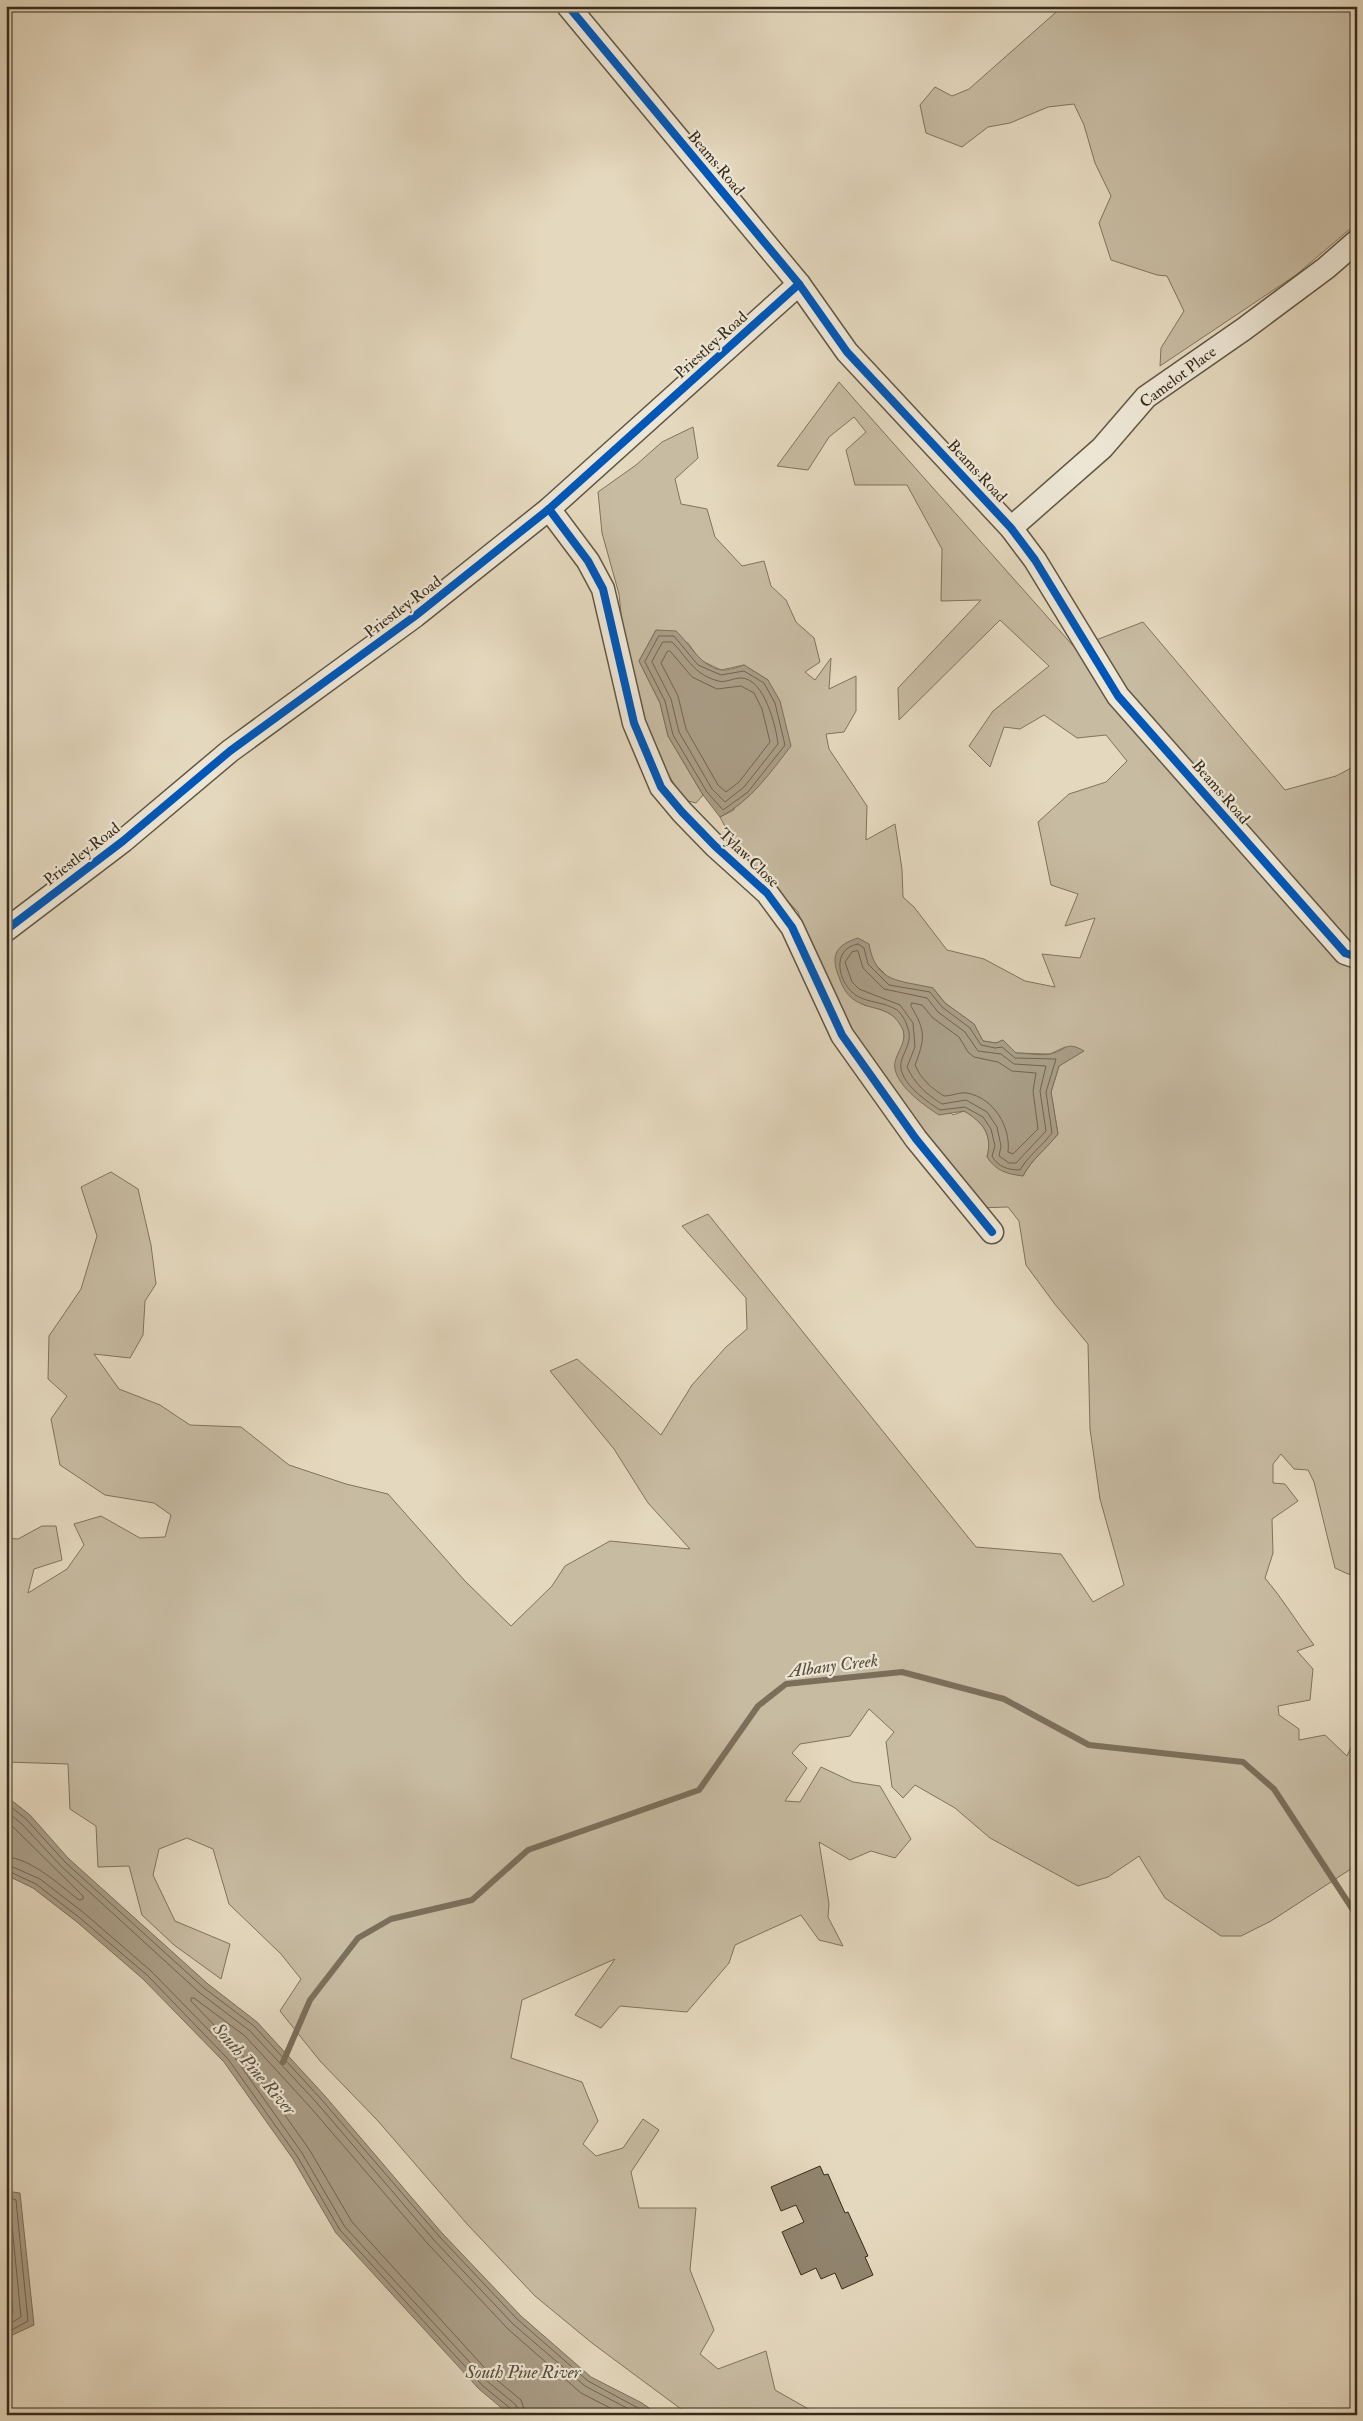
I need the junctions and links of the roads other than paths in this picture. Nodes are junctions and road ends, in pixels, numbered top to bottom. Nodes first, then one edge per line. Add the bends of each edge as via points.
1 (568, 6) edge
2 (1357, 241) edge
3 (799, 284) junction
4 (549, 509) junction
5 (1011, 528) junction
6 (6, 930) edge
7 (1357, 957) edge
8 (992, 1232) dead end

1 - 3 street, Beams Road
2 - 5 street, Camelot Place via 1244,329 1146,397 1102,448
3 - 4 street, Priestley Road
3 - 5 street, Beams Road via 847,352
4 - 6 street, Priestley Road via 415,616 230,751 123,841
4 - 8 street, Tylaw Close via 588,561 603,589 634,723 661,787 682,812 767,893 792,926 842,1036 916,1139
5 - 7 street, Beams Road via 1036,560 1118,696 1345,953

